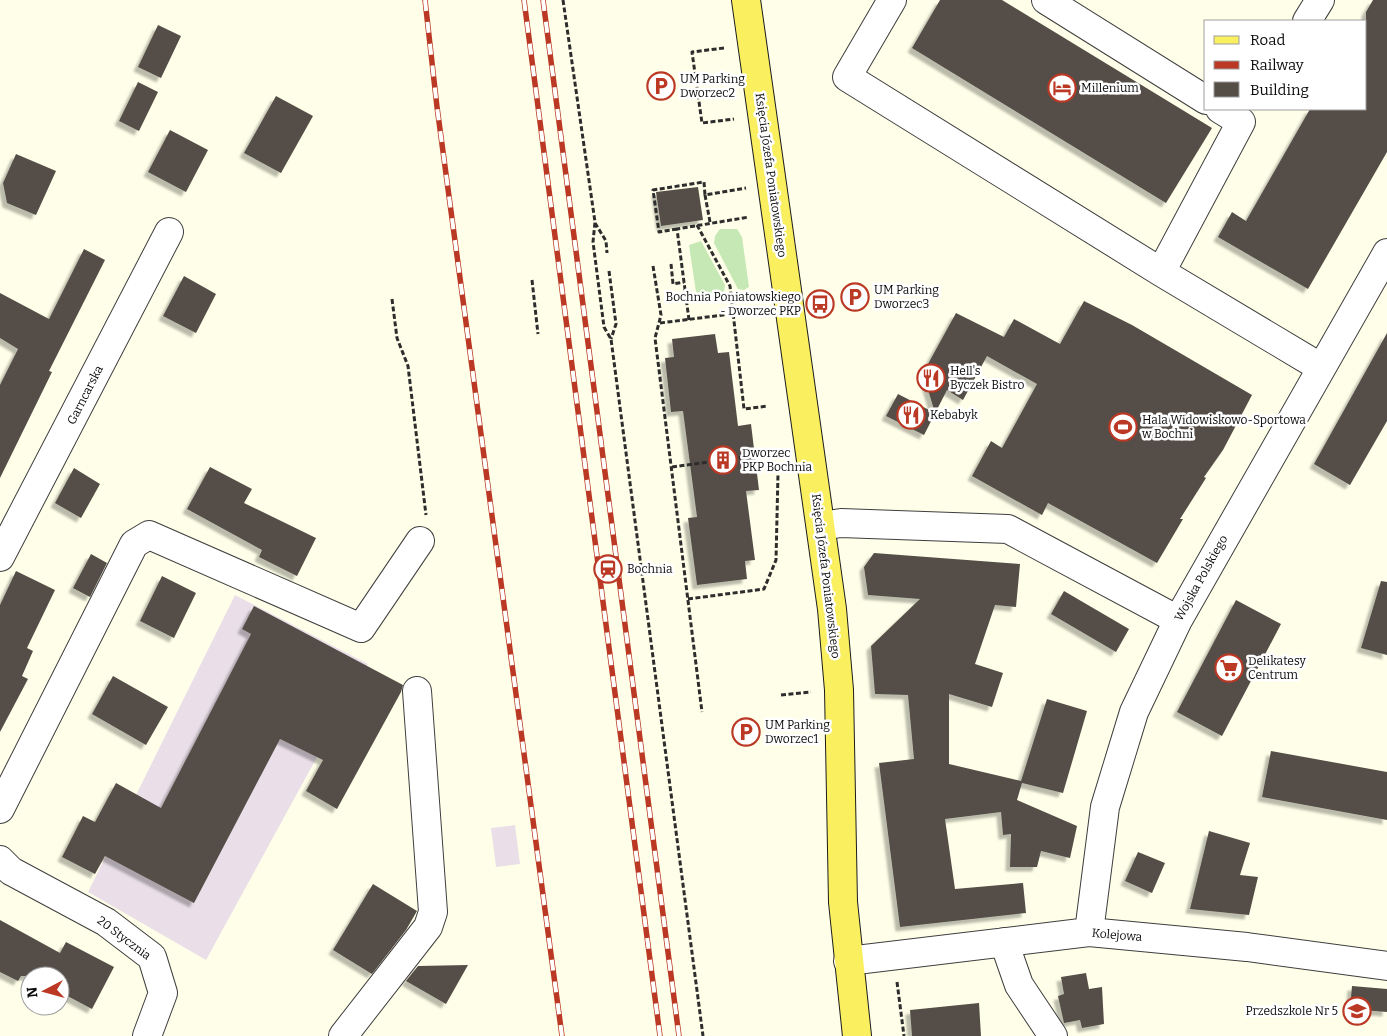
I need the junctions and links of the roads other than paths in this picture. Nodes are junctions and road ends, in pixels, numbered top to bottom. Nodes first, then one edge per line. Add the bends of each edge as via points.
1 (746, 0) edge
2 (892, 0) edge
3 (1046, 0) edge
4 (1320, 0) edge
5 (1308, 20) edge
6 (1204, 99) edge
7 (1229, 111) edge
8 (169, 232) dead end
9 (1387, 253) edge
10 (1160, 272) junction
11 (1320, 367) junction
12 (821, 526) junction
13 (420, 541) road end
14 (0, 557) edge
15 (1178, 620) junction
16 (417, 691) dead end
17 (0, 809) edge
18 (0, 860) edge
19 (1089, 932) junction
20 (1004, 942) junction
21 (848, 961) junction
22 (1387, 966) edge
23 (147, 1036) edge
24 (343, 1036) edge
25 (857, 1036) edge
26 (1053, 1036) edge

1 - 12 main road, Księcia Józefa Poniatowskiego
2 - 10 street via 847,77
3 - 6 street
4 - 5 street
7 - 10 street via 1241,122
8 - 14 street, Garncarska
9 - 11 street, Wojska Polskiego
10 - 11 street
11 - 15 street, Wojska Polskiego
12 - 15 street via 841,523 1008,529
12 - 21 main road, Księcia Józefa Poniatowskiego via 839,690 843,902
13 - 17 street via 361,628 149,535 134,544
15 - 19 street, Wojska Polskiego via 1134,712 1105,807
16 - 24 street via 432,912 428,927
18 - 23 street, 20 Stycznia via 11,872 106,922 152,957 164,993
19 - 20 street, Kolejowa
19 - 22 street, Kolejowa via 1248,947
20 - 21 street, Kolejowa
20 - 26 street via 1019,985
21 - 25 main road, Księcia Józefa Poniatowskiego

